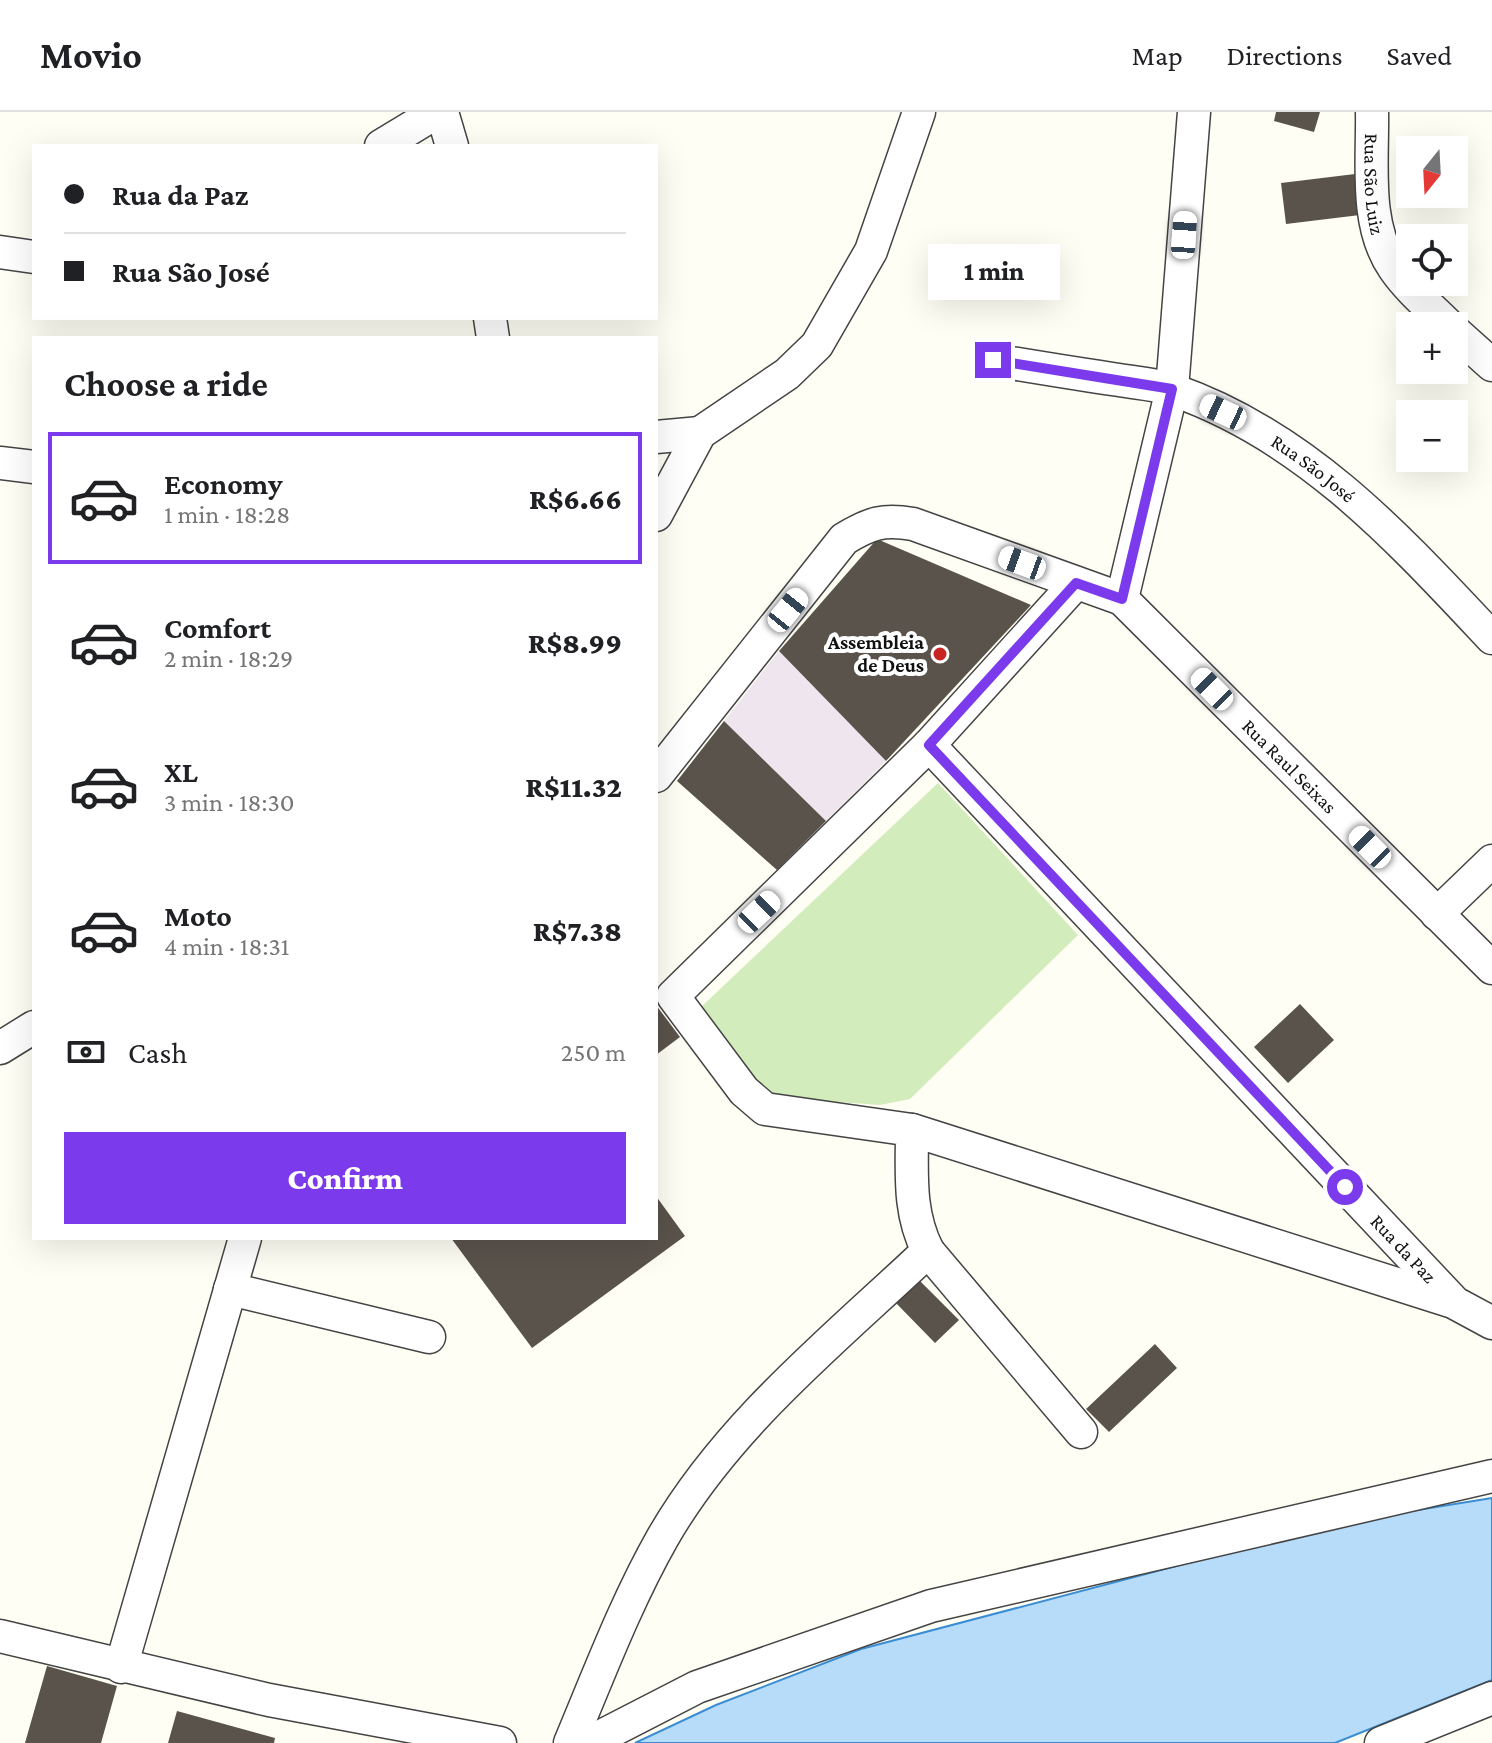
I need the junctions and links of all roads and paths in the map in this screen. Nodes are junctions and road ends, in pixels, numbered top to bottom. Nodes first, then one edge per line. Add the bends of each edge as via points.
1 (440, 112) edge
2 (919, 112) edge
3 (1194, 112) edge
4 (1372, 112) edge
5 (384, 144) edge
6 (451, 144) edge
7 (0, 252) edge
8 (32, 257) edge
9 (1436, 312) edge
10 (1468, 344) edge
11 (993, 360) dead end
12 (1492, 365) edge
13 (1172, 389) junction
14 (700, 433) junction
15 (658, 437) edge
16 (0, 463) edge
17 (32, 467) edge
18 (658, 511) edge
19 (1076, 583) junction
20 (1122, 599) junction
21 (1492, 638) edge
22 (929, 745) junction
23 (658, 773) edge
24 (1492, 861) edge
25 (1437, 914) junction
26 (1492, 968) edge
27 (665, 986) edge
28 (32, 1029) edge
29 (13, 1047) edge
30 (912, 1130) junction
31 (244, 1240) edge
32 (928, 1251) junction
33 (230, 1289) junction
34 (1455, 1303) junction
35 (1492, 1323) edge
36 (429, 1337) dead end
37 (1081, 1432) dead end
38 (1492, 1476) edge
39 (0, 1636) edge
40 (121, 1667) junction
41 (1492, 1698) edge
42 (500, 1743) edge
43 (570, 1743) edge
44 (588, 1743) edge
45 (1381, 1743) edge

1 - 5 street
1 - 6 street
2 - 14 street via 871,251 817,345 787,374
3 - 13 street
4 - 9 street, Rua São Luiz via 1379,240 1394,268
7 - 8 street
10 - 12 street
11 - 13 street, Rua São José
13 - 20 street
13 - 21 street, Rua São José via 1249,424 1345,489
14 - 15 street
14 - 18 street
16 - 17 street
19 - 20 street
19 - 22 street
19 - 23 street via 913,524 869,523 844,539
20 - 25 street, Rua Raul Seixas
22 - 27 street
22 - 34 street, Rua da Paz
24 - 25 street
25 - 26 street, Rua Raul Seixas
27 - 30 street via 744,1091 765,1109
28 - 29 street
30 - 32 street via 912,1202
30 - 34 street
31 - 33 street
32 - 37 street
32 - 43 street via 771,1399 710,1469 663,1536
33 - 36 street
33 - 40 street
34 - 35 street, Rua da Paz
38 - 44 street via 931,1606 697,1687
39 - 40 street
40 - 42 street
41 - 45 street

